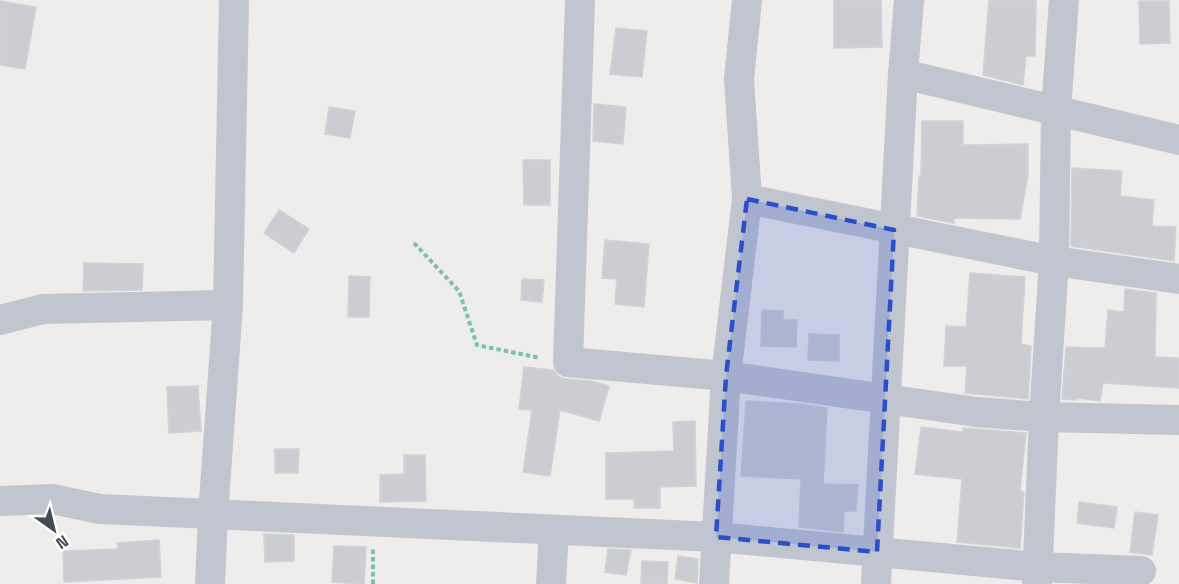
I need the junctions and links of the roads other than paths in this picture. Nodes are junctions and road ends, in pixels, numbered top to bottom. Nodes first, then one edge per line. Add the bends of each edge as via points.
1 (234, 0) edge
2 (580, 0) edge
3 (747, 0) edge
4 (909, 0) edge
5 (1064, 0) edge
6 (903, 74) junction
7 (1056, 110) junction
8 (1179, 140) edge
9 (747, 199) junction
10 (894, 230) junction
11 (1054, 261) junction
12 (1179, 279) edge
13 (228, 305) junction
14 (0, 320) edge
15 (726, 376) junction
16 (885, 399) junction
17 (1044, 417) junction
18 (1179, 420) edge
19 (0, 501) edge
20 (213, 515) junction
21 (554, 530) junction
22 (717, 537) junction
23 (877, 552) junction
24 (1141, 571) dead end
25 (1038, 576) edge
26 (210, 584) edge
27 (551, 584) edge
28 (714, 584) edge
29 (876, 584) edge

1 - 13 street
2 - 15 street via 568,362
3 - 9 street via 739,79
4 - 6 street
5 - 7 street
6 - 7 street
6 - 10 street
7 - 8 street
7 - 11 street
9 - 10 street
9 - 15 street
10 - 11 street
10 - 16 street
11 - 12 street
11 - 17 street
13 - 14 street via 43,309
13 - 20 street
15 - 16 street
15 - 22 street
16 - 17 street
16 - 23 street
17 - 18 street
17 - 25 street
19 - 20 street via 52,499 100,509
20 - 21 street
20 - 26 street
21 - 22 street
21 - 27 street
22 - 23 street
22 - 28 street
23 - 25 street
23 - 29 street
24 - 25 street

